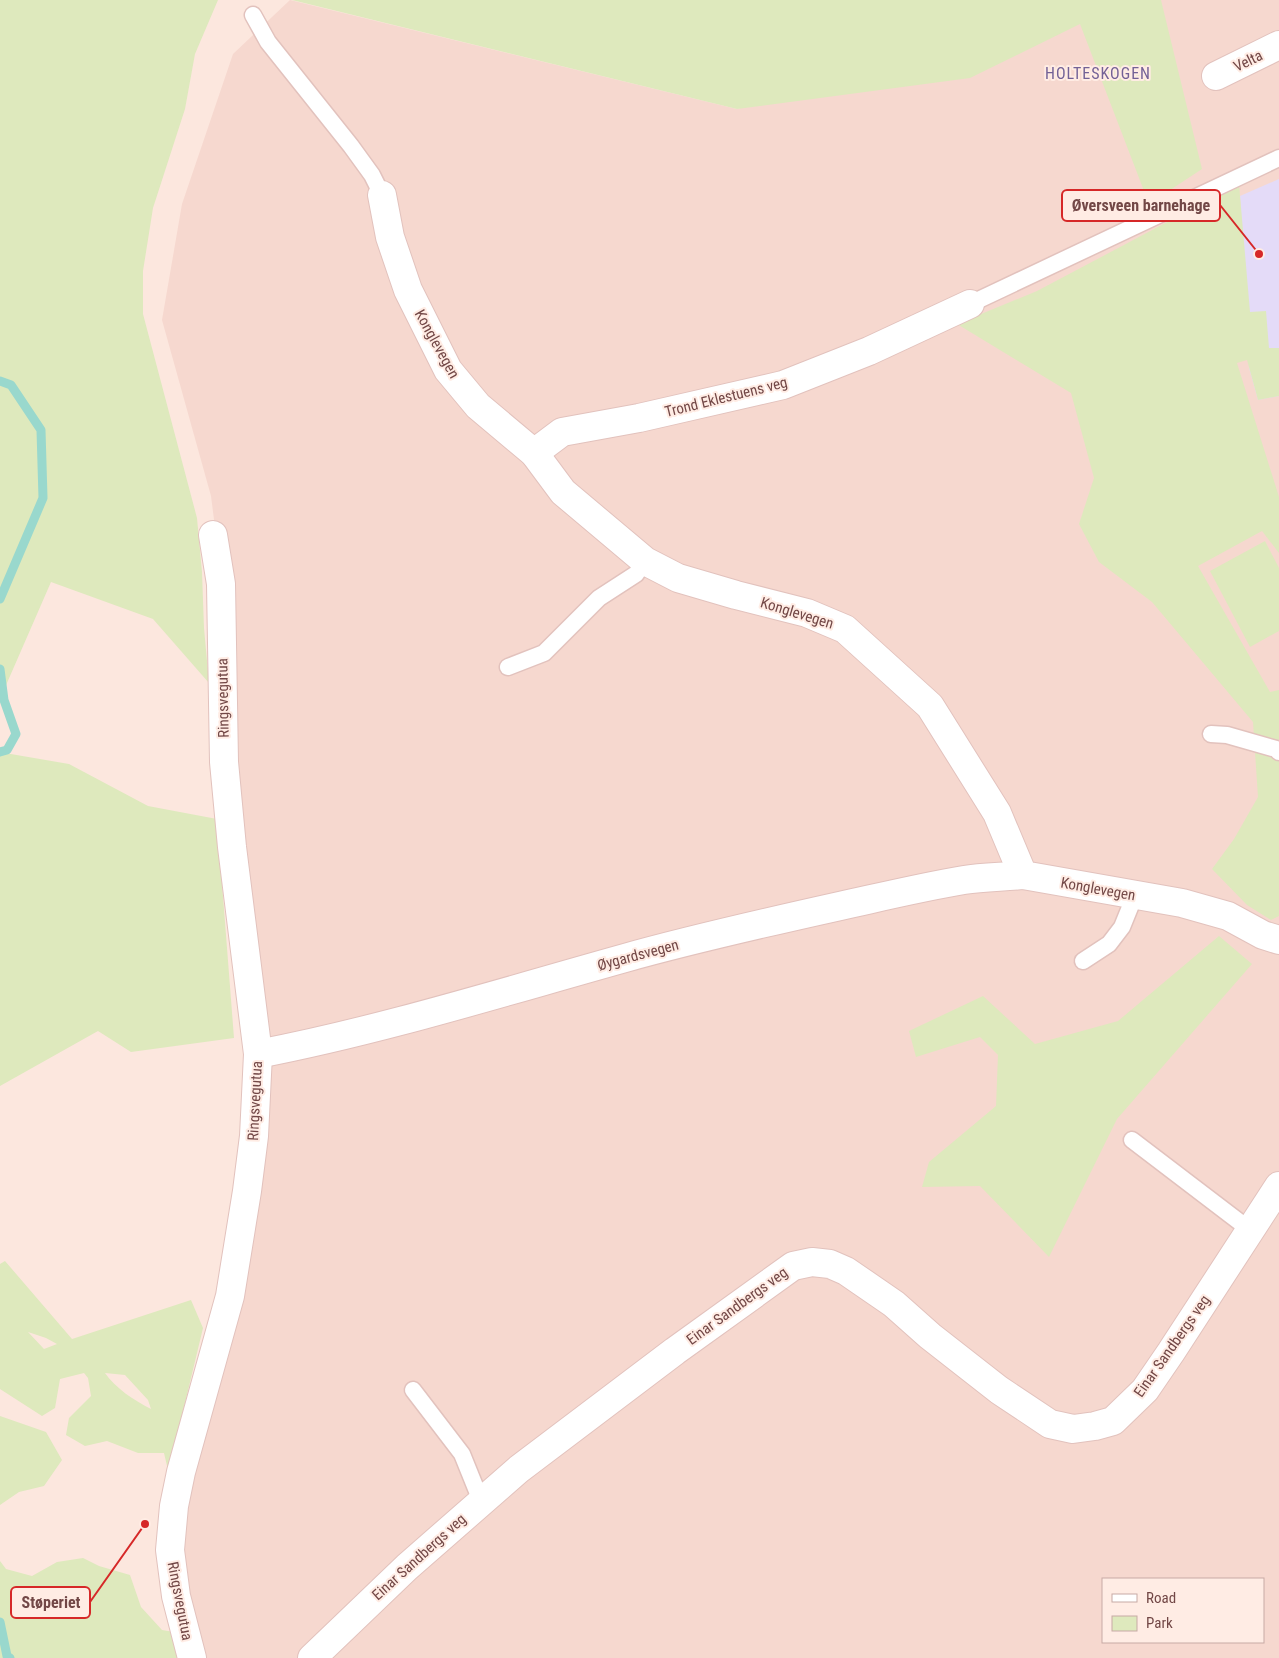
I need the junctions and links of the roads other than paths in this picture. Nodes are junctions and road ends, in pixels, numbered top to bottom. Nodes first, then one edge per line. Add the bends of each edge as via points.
1 (253, 15) dead end
2 (1279, 45) edge
3 (1216, 76) dead end
4 (1279, 158) edge
5 (382, 195) joint
6 (970, 304) joint
7 (534, 453) junction
8 (213, 535) dead end
9 (645, 561) junction
10 (508, 667) dead end
11 (1211, 734) dead end
12 (1279, 752) edge
13 (1023, 875) junction
14 (1134, 895) junction
15 (1279, 940) edge
16 (1082, 961) dead end
17 (258, 1054) junction
18 (1132, 1140) dead end
19 (1279, 1186) edge
20 (1250, 1230) junction
21 (413, 1390) dead end
22 (481, 1501) junction
23 (192, 1658) edge
24 (312, 1658) edge

1 - 5 lane via 268,42 372,175
2 - 3 street, Velta
4 - 6 lane
5 - 7 street, Konglevegen via 390,237 408,290 448,370 478,406
6 - 7 street, Trond Eklestuens veg via 869,351 783,385 562,432
7 - 9 street, Konglevegen via 563,492
8 - 17 street, Ringsvegutua via 221,584 226,781
9 - 10 lane via 636,574 600,598 544,653
9 - 13 street, Konglevegen via 678,578 808,613 845,629 930,706 997,813
11 - 12 lane via 1227,735
13 - 14 street, Konglevegen
13 - 17 street, Øygardsvegen via 893,893 768,922 407,1020 318,1043
14 - 15 street, Konglevegen via 1182,903 1228,916
14 - 16 lane via 1122,927 1109,944
17 - 23 street, Ringsvegutua via 252,1154 230,1296 174,1506 170,1550
18 - 20 lane
19 - 20 street, Einar Sandbergs veg
20 - 22 street, Einar Sandbergs veg via 1145,1390 1113,1421 1073,1429 1050,1424 999,1390 894,1304 846,1270 812,1262 793,1266 675,1351
21 - 22 lane via 462,1454
22 - 24 street, Einar Sandbergs veg

